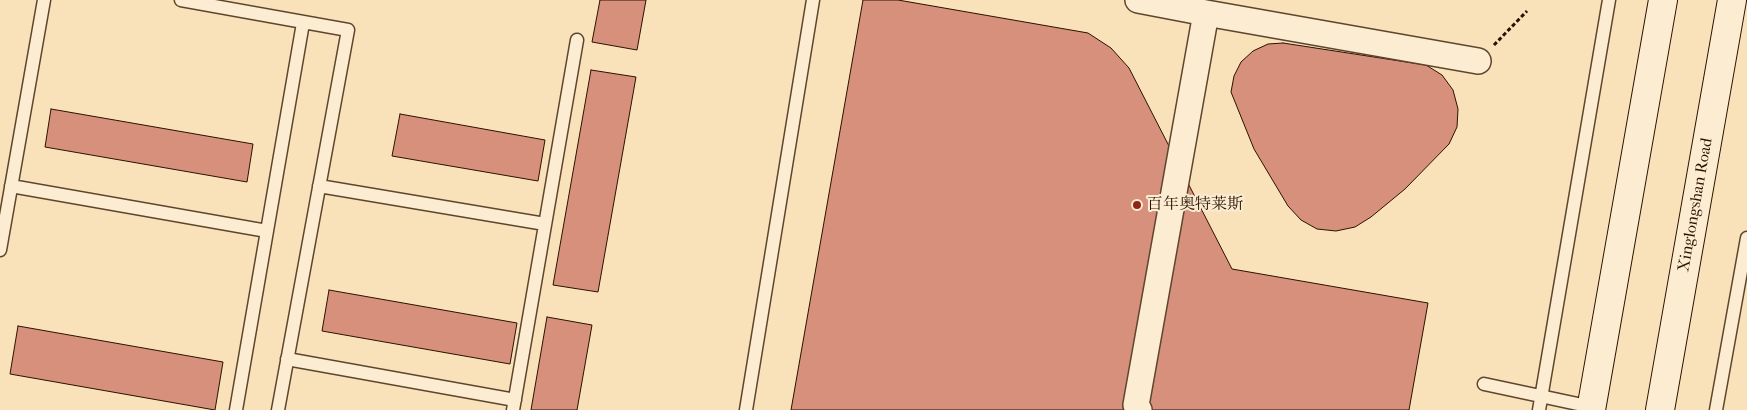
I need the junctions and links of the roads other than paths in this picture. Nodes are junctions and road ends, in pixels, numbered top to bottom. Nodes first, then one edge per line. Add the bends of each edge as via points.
1 (44, 0) edge
2 (181, 0) edge
3 (813, 0) edge
4 (1138, 0) edge
5 (1609, 0) edge
6 (1663, 0) edge
7 (1732, 0) edge
8 (1206, 13) junction
9 (303, 23) junction
10 (577, 40) dead end
11 (1478, 60) road end
12 (11, 186) junction
13 (319, 186) junction
14 (545, 224) junction
15 (267, 231) junction
16 (1747, 238) edge
17 (0, 250) edge
18 (287, 359) junction
19 (1484, 384) dead end
20 (1541, 396) junction
21 (514, 405) edge
22 (1591, 408) edge
23 (236, 410) edge
24 (278, 410) edge
25 (746, 410) edge
26 (1139, 410) edge
27 (1539, 410) edge
28 (1660, 410) edge
29 (1716, 410) edge

1 - 12 lane
2 - 9 lane
3 - 25 lane
4 - 8 street
5 - 20 lane
6 - 22 street
7 - 28 street, Xinglongshan Road
8 - 11 street
8 - 26 street via 1136,405
9 - 13 lane via 348,30
9 - 15 lane
10 - 14 lane
12 - 15 lane
12 - 17 lane
13 - 14 lane
13 - 18 lane
14 - 21 lane
15 - 23 lane
16 - 29 lane
18 - 21 lane
18 - 24 lane
19 - 20 lane
20 - 22 lane
20 - 27 lane

